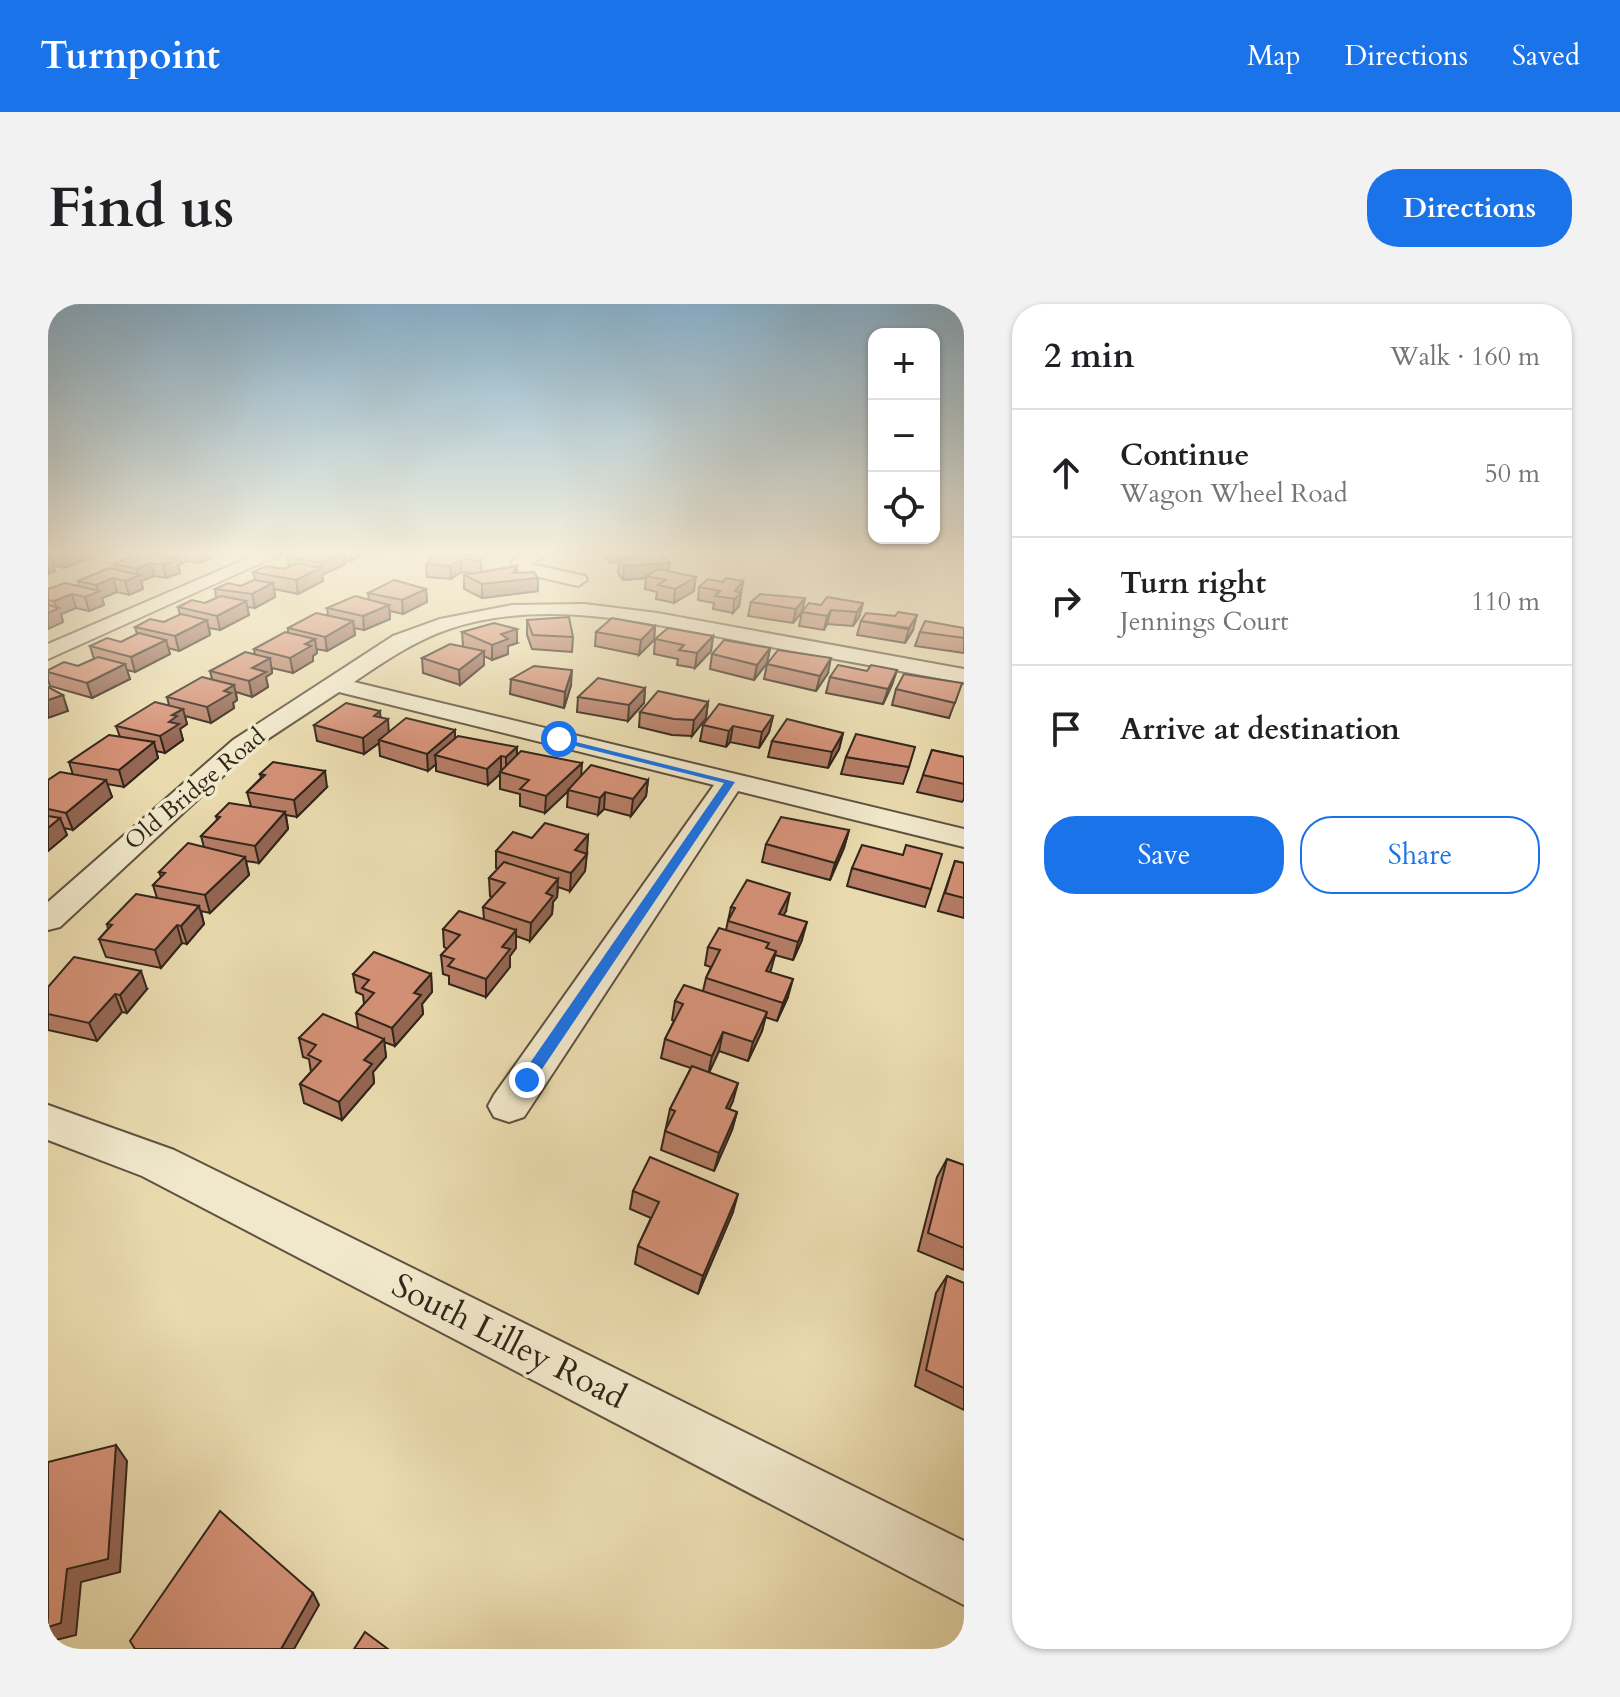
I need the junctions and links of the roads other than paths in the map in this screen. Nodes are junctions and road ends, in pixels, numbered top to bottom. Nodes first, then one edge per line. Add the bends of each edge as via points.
1 (131, 616) edge
2 (489, 616) edge
3 (631, 616) edge
4 (48, 652) edge
5 (964, 676) edge
6 (335, 684) junction
7 (730, 782) junction
8 (964, 838) edge
9 (48, 920) edge
10 (509, 1106) dead end
11 (48, 1122) edge
12 (964, 1574) edge

1 - 4 street
2 - 6 street, Old Bridge Road via 401,641
3 - 5 street, Old Bridge Road
6 - 7 street
6 - 9 street, Old Bridge Road via 216,765
7 - 8 street
7 - 10 street
11 - 12 street, South Lilley Road via 158,1163

